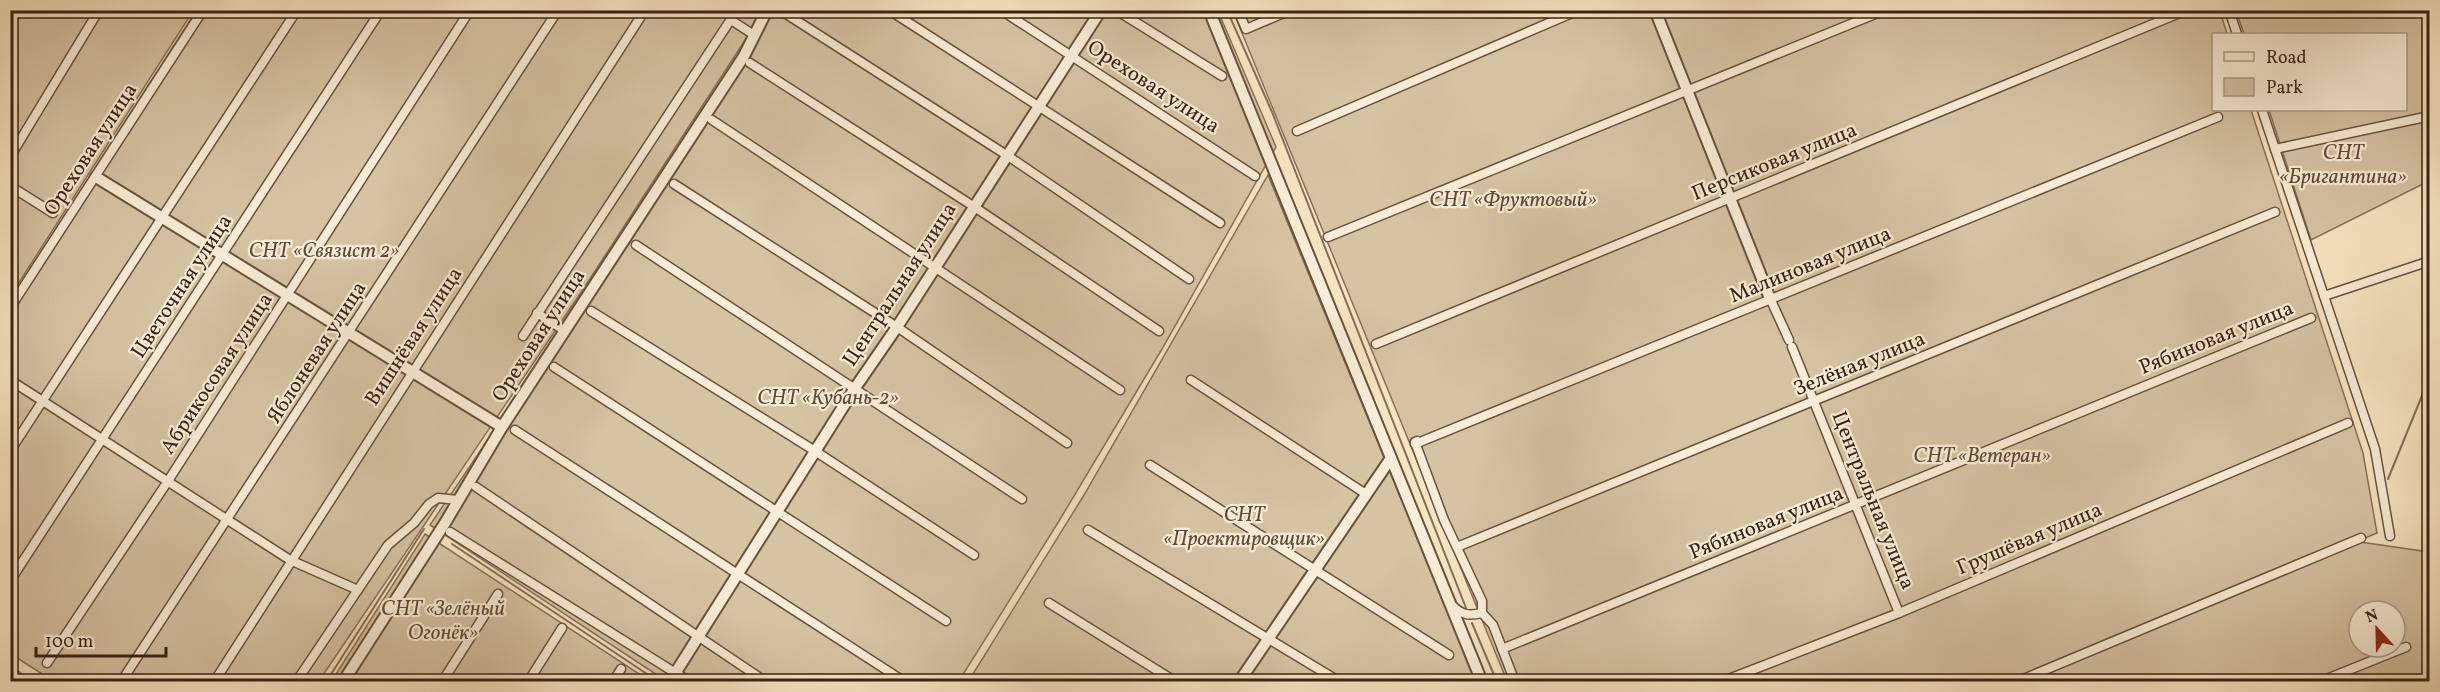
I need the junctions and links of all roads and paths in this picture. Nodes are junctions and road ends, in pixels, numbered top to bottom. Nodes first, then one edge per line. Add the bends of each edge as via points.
1 (99, 10) edge
2 (203, 10) edge
3 (297, 10) edge
4 (381, 10) edge
5 (470, 10) edge
6 (558, 10) edge
7 (645, 10) edge
8 (737, 10) edge
9 (767, 10) edge
10 (780, 10) edge
11 (889, 10) edge
12 (1001, 10) edge
13 (1101, 10) edge
14 (1116, 10) edge
15 (1209, 10) edge
16 (1238, 10) edge
17 (1291, 10) edge
18 (1579, 10) edge
19 (1655, 10) edge
20 (1886, 10) edge
21 (2187, 10) edge
22 (2229, 10) edge
23 (731, 20) junction
24 (2237, 33) edge
25 (754, 35) junction
26 (1073, 57) junction
27 (750, 63) dead end
28 (1222, 76) dead end
29 (1686, 92) junction
30 (1039, 106) junction
31 (2262, 111) edge
32 (2218, 116) dead end
33 (2430, 116) edge
34 (711, 120) dead end
35 (1297, 131) dead end
36 (2275, 149) junction
37 (1008, 156) junction
38 (10, 158) edge
39 (1255, 176) dead end
40 (96, 177) junction
41 (674, 184) dead end
42 (10, 186) edge
43 (1730, 198) junction
44 (973, 207) junction
45 (2275, 212) dead end
46 (53, 213) dead end
47 (162, 218) junction
48 (1220, 223) dead end
49 (1328, 237) dead end
50 (636, 245) dead end
51 (223, 255) junction
52 (2430, 261) edge
53 (936, 268) junction
54 (1189, 279) dead end
55 (287, 295) junction
56 (2324, 296) junction
57 (1770, 297) junction
58 (10, 308) edge
59 (591, 311) dead end
60 (537, 313) junction
61 (1715, 318) dead end
62 (2310, 318) dead end
63 (897, 327) junction
64 (565, 331) junction
65 (1159, 331) dead end
66 (349, 333) junction
67 (523, 336) dead end
68 (1664, 339) dead end
69 (1376, 344) dead end
70 (554, 367) dead end
71 (412, 371) junction
72 (10, 380) edge
73 (1191, 380) dead end
74 (855, 388) junction
75 (1120, 390) dead end
76 (43, 400) junction
77 (1814, 401) junction
78 (2348, 423) dead end
79 (502, 427) junction
80 (515, 430) dead end
81 (103, 440) junction
82 (1067, 443) dead end
83 (1415, 443) junction
84 (10, 451) edge
85 (815, 451) junction
86 (1391, 458) junction
87 (1149, 465) dead end
88 (168, 481) junction
89 (476, 487) dead end
90 (1366, 494) junction
91 (1022, 499) dead end
92 (458, 500) junction
93 (1855, 505) junction
94 (777, 511) junction
95 (227, 520) junction
96 (1088, 530) dead end
97 (450, 532) dead end
98 (2390, 536) dead end
99 (2361, 538) dead end
100 (1457, 547) junction
101 (974, 555) dead end
102 (290, 560) junction
103 (1316, 569) junction
104 (738, 573) junction
105 (10, 581) edge
106 (358, 590) junction
107 (498, 594) dead end
108 (1049, 603) dead end
109 (1450, 603) junction
110 (1482, 613) junction
111 (1899, 613) junction
112 (946, 621) dead end
113 (562, 628) dead end
114 (1267, 637) junction
115 (699, 638) junction
116 (1502, 649) junction
117 (1449, 655) dead end
118 (2375, 659) edge
119 (47, 663) dead end
120 (621, 669) dead end
121 (676, 672) junction
122 (122, 681) edge
123 (214, 681) edge
124 (296, 681) edge
125 (343, 681) edge
126 (442, 681) edge
127 (528, 681) edge
128 (613, 681) edge
129 (690, 681) edge
130 (766, 681) edge
131 (905, 681) edge
132 (1176, 681) edge
133 (1239, 681) edge
134 (1340, 681) edge
135 (1482, 681) edge
136 (1515, 681) edge
137 (1721, 681) edge
138 (2016, 681) edge
139 (2319, 681) edge

1 - 38 street
2 - 40 street, Ореховая улица
3 - 47 street
4 - 51 street, Цветочная улица
5 - 55 street, Абрикосовая улица
6 - 66 street, Яблоневая улица
7 - 71 street, Вишнёвая улица
8 - 23 street
9 - 25 street, Ореховая улица
10 - 37 street
11 - 30 street
12 - 26 street, Ореховая улица
13 - 26 street, Центральная улица
14 - 28 street
15 - 86 street
16 - 17 street via 1246,30
18 - 35 street
19 - 29 street
20 - 29 street
21 - 43 street, Персиковая улица
22 - 24 street
23 - 25 street
23 - 60 street
25 - 64 street, Ореховая улица
26 - 30 street, Центральная улица
26 - 39 street, Ореховая улица
27 - 44 street
29 - 43 street
29 - 49 street
30 - 37 street, Центральная улица
30 - 48 street
31 - 36 street
32 - 57 street
33 - 36 street
34 - 53 street
36 - 56 street
37 - 44 street, Центральная улица
37 - 54 street
40 - 47 street
40 - 58 street, Ореховая улица
41 - 63 street
42 - 46 street
43 - 57 street
43 - 69 street, Персиковая улица
44 - 53 street, Центральная улица
44 - 65 street
45 - 77 street, Зелёная улица
47 - 51 street
47 - 76 street
50 - 74 street
51 - 55 street
51 - 81 street, Цветочная улица
52 - 56 street
53 - 63 street, Центральная улица
53 - 75 street
55 - 66 street
55 - 88 street, Абрикосовая улица
56 - 98 street via 2375,449
57 - 61 street
57 - 77 street, Центральная улица
57 - 83 street, Малиновая улица
59 - 85 street
60 - 64 street
60 - 67 street
62 - 93 street, Рябиновая улица
63 - 74 street, Центральная улица
63 - 82 street
64 - 79 street, Ореховая улица
66 - 71 street
66 - 95 street, Яблоневая улица
68 - 83 street
70 - 94 street
71 - 79 street
71 - 102 street, Вишнёвая улица
72 - 76 street
73 - 90 street
74 - 85 street, Центральная улица
74 - 91 street
76 - 81 street
76 - 84 street
77 - 93 street, Центральная улица
77 - 100 street, Зелёная улица
78 - 111 street, Грушёвая улица
79 - 92 street, Ореховая улица
80 - 104 street
81 - 88 street
81 - 105 street, Цветочная улица
83 - 100 street
85 - 94 street, Центральная улица
85 - 101 street
86 - 90 street
86 - 109 street
87 - 103 street
88 - 95 street
88 - 119 street, Абрикосовая улица
89 - 115 street
90 - 103 street
92 - 106 street via 438,498 429,504 388,545
92 - 125 street, Ореховая улица
93 - 111 street, Центральная улица
93 - 116 street, Рябиновая улица
94 - 104 street, Центральная улица
94 - 112 street
95 - 102 street
95 - 122 street, Яблоневая улица
96 - 114 street
97 - 121 street
99 - 138 street
100 - 110 street via 1482,601
102 - 106 street
102 - 123 street, Вишнёвая улица
103 - 114 street
103 - 117 street
104 - 115 street, Центральная улица
104 - 131 street
106 - 124 street
107 - 126 street
108 - 132 street
109 - 110 street via 1470,616
109 - 135 street
110 - 116 street via 1489,618
111 - 137 street, Грушёвая улица
113 - 127 street
114 - 133 street
114 - 134 street
115 - 121 street, Центральная улица
115 - 130 street
116 - 136 street
118 - 139 street
120 - 128 street
121 - 129 street

